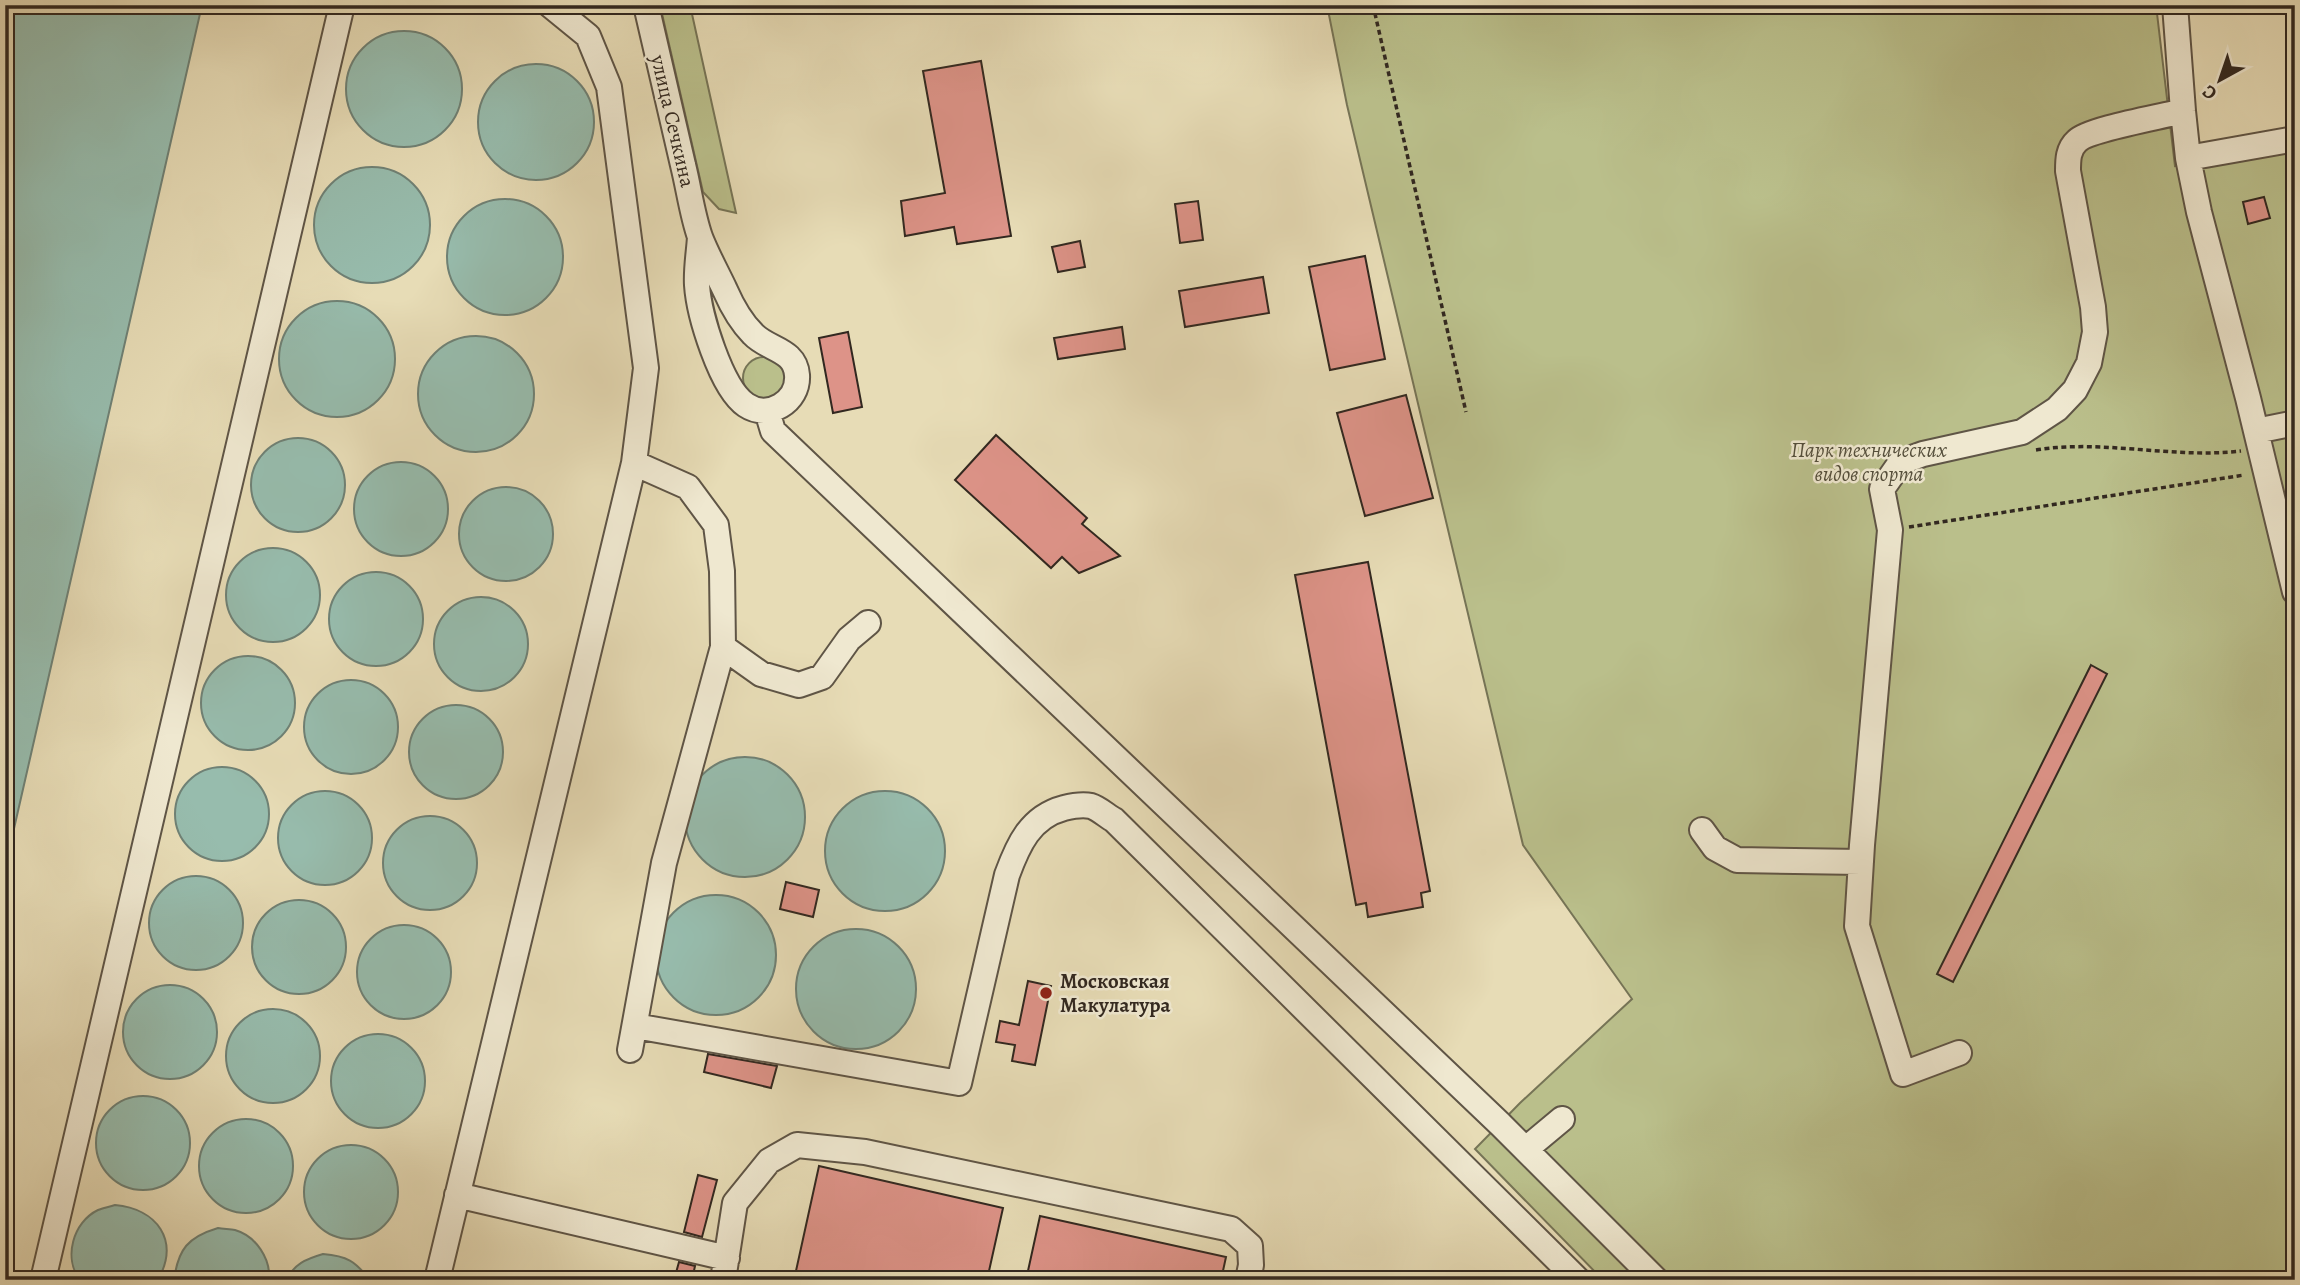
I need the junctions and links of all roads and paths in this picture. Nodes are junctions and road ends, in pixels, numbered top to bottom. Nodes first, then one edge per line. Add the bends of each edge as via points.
1 (342, 5) edge
2 (550, 5) edge
3 (646, 5) edge
4 (1373, 5) edge
5 (2175, 5) edge
6 (2183, 111) junction
7 (2295, 139) edge
8 (2188, 158) junction
9 (700, 237) junction
10 (767, 411) junction
11 (1465, 412) dead end
12 (2295, 423) edge
13 (2029, 451) dead end
14 (2261, 451) junction
15 (634, 464) junction
16 (1890, 530) junction
17 (2295, 592) edge
18 (868, 624) dead end
19 (723, 647) junction
20 (1702, 831) dead end
21 (1861, 862) junction
22 (1959, 1052) dead end
23 (1562, 1119) dead end
24 (1526, 1149) junction
25 (457, 1195) junction
26 (725, 1269) edge
27 (43, 1280) edge
28 (437, 1280) edge
29 (1248, 1280) edge
30 (1578, 1280) edge
31 (1656, 1280) edge

1 - 27 street
2 - 15 street via 588,36 609,87 646,368
3 - 9 street, улица Сечкина
4 - 11 path
5 - 6 street
6 - 8 street
6 - 16 street via 2094,131 2077,140 2068,155 2095,332 2075,390 2022,432 1901,462 1882,489
7 - 8 street
8 - 14 street
9 - 10 street, улица Сечкина via 697,285 706,331 732,390 747,406
9 - 10 street, улица Сечкина via 735,311 754,335 779,348 794,363 793,395
10 - 24 street via 773,430
12 - 14 street
13 - 14 path via 2071,446 2211,454
14 - 16 path
14 - 17 street
15 - 19 street via 688,487 716,525
15 - 25 street
16 - 21 street
18 - 19 street via 849,639 822,677 799,685 761,674
19 - 30 street via 664,863 632,1038 959,1083 1017,847 1033,824 1051,811 1091,806 1114,820
20 - 21 street via 1715,848 1737,860
21 - 22 street via 1857,926 1903,1074
23 - 24 street
24 - 31 street
25 - 26 street
25 - 28 street
26 - 29 street via 735,1203 769,1161 797,1145 865,1152 1231,1229 1250,1246

